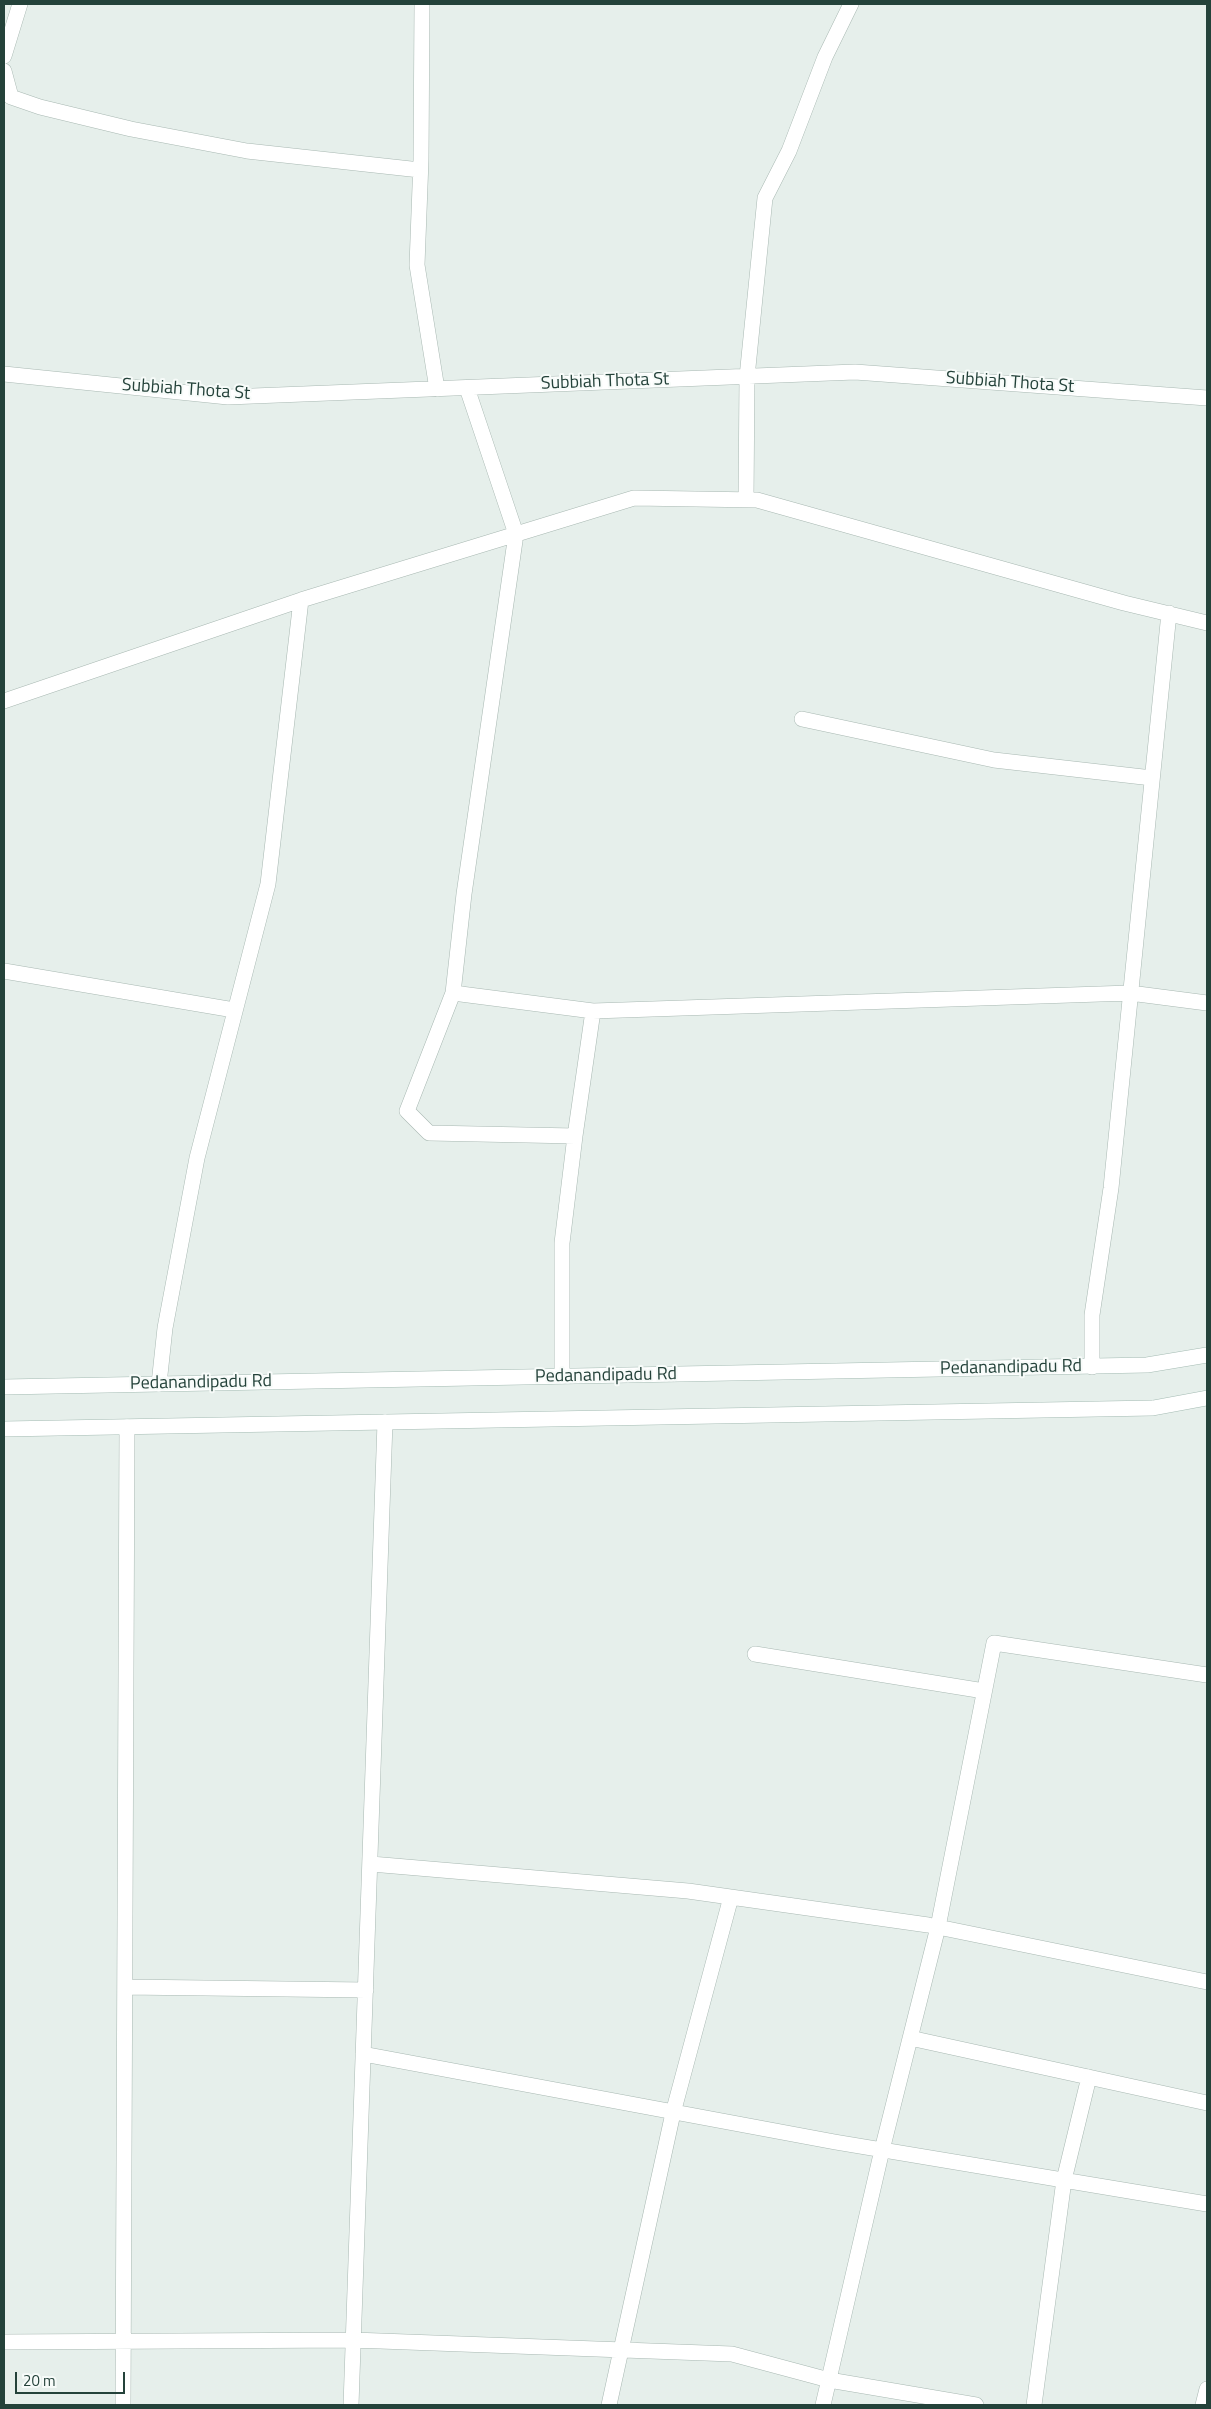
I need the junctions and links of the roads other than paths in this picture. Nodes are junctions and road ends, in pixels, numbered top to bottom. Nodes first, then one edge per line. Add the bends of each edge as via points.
1 (20, 4) edge
2 (422, 4) edge
3 (851, 4) edge
4 (8, 20) edge
5 (4, 56) edge
6 (4, 71) edge
7 (420, 170) junction
8 (4, 374) edge
9 (747, 377) junction
10 (467, 388) junction
11 (437, 389) junction
12 (1207, 398) edge
13 (746, 500) junction
14 (516, 534) junction
15 (301, 600) junction
16 (1168, 614) junction
17 (1207, 623) edge
18 (4, 701) edge
19 (802, 719) dead end
20 (1152, 778) junction
21 (4, 971) edge
22 (453, 993) junction
23 (1130, 993) junction
24 (1207, 1002) edge
25 (234, 1010) junction
26 (593, 1011) junction
27 (574, 1136) junction
28 (1207, 1355) edge
29 (1092, 1367) junction
30 (562, 1376) junction
31 (159, 1384) junction
32 (4, 1387) edge
33 (1207, 1398) edge
34 (385, 1422) junction
35 (127, 1427) junction
36 (4, 1429) edge
37 (755, 1654) dead end
38 (1207, 1675) edge
39 (984, 1691) junction
40 (371, 1864) junction
41 (730, 1897) junction
42 (938, 1927) junction
43 (1207, 1982) edge
44 (125, 1987) junction
45 (366, 1990) junction
46 (910, 2038) junction
47 (363, 2054) junction
48 (1089, 2077) junction
49 (1207, 2103) edge
50 (673, 2113) junction
51 (882, 2150) junction
52 (1064, 2180) junction
53 (1207, 2204) edge
54 (353, 2340) junction
55 (4, 2342) edge
56 (124, 2343) junction
57 (623, 2350) junction
58 (829, 2380) junction
59 (1207, 2389) edge
60 (123, 2405) edge
61 (351, 2405) edge
62 (609, 2405) edge
63 (824, 2405) edge
64 (976, 2405) edge
65 (1034, 2405) edge
66 (1204, 2405) edge

1 - 4 street
2 - 7 street
3 - 9 street via 825,57 789,151 765,198
4 - 5 street
6 - 7 street via 10,96 40,107 131,129 247,151
7 - 11 street via 417,265
8 - 11 street, Subbiah Thota St via 228,397
9 - 10 street, Subbiah Thota St
9 - 12 street, Subbiah Thota St via 855,372
9 - 13 street
10 - 11 street, Subbiah Thota St
10 - 14 street
13 - 14 street via 634,498
13 - 16 street via 757,500
14 - 15 street
14 - 22 street via 464,894
15 - 18 street
15 - 25 street via 268,884
16 - 17 street
16 - 20 street
19 - 20 street via 994,760
20 - 23 street
21 - 25 street
22 - 26 street
22 - 27 street via 407,1111 429,1133
23 - 24 street
23 - 26 street
23 - 29 street via 1111,1188 1092,1315
25 - 31 street via 197,1158 165,1328
26 - 27 street
27 - 30 street via 562,1243
28 - 29 street, Pedanandipadu Rd via 1147,1366
29 - 30 street, Pedanandipadu Rd
30 - 31 street, Pedanandipadu Rd
31 - 32 street, Pedanandipadu Rd
33 - 34 street via 1153,1408
34 - 35 street
34 - 40 street
35 - 36 street
35 - 44 street
37 - 39 street
38 - 39 street via 994,1642
39 - 42 street
40 - 41 street
40 - 45 street
41 - 42 street
41 - 50 street
42 - 43 street
42 - 46 street
44 - 45 street
44 - 56 street
45 - 47 street
46 - 48 street
46 - 51 street
47 - 50 street
47 - 54 street
48 - 49 street
48 - 52 street
50 - 51 street
50 - 57 street
51 - 52 street
51 - 58 street
52 - 53 street
52 - 65 street
54 - 56 street
54 - 57 street
54 - 61 street
55 - 56 street
56 - 60 street
57 - 58 street via 732,2354
57 - 62 street
58 - 63 street
58 - 64 street
59 - 66 street

